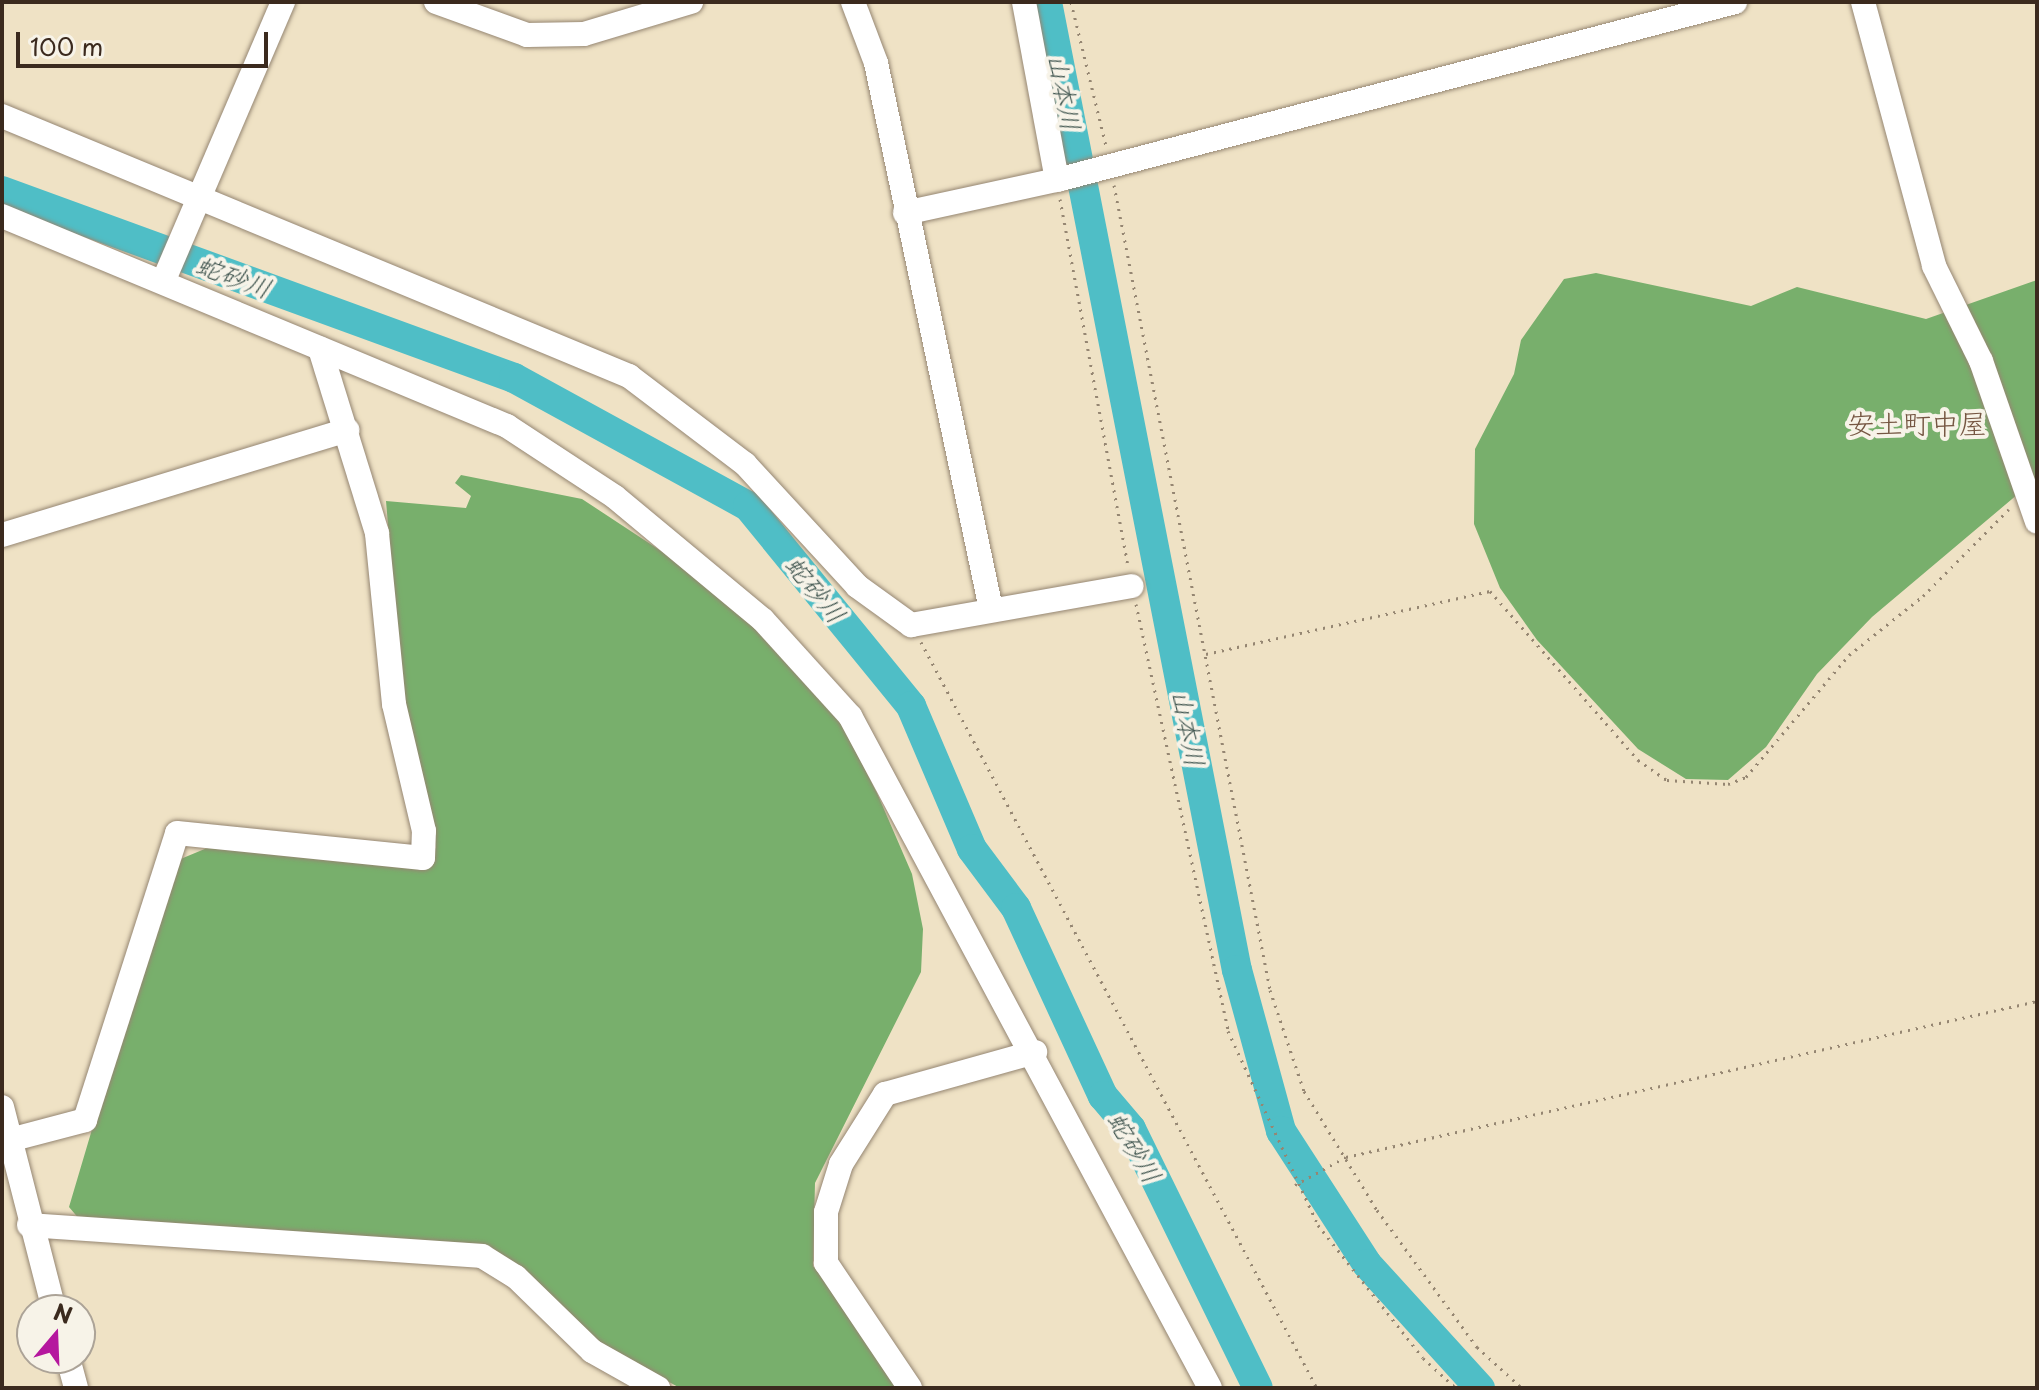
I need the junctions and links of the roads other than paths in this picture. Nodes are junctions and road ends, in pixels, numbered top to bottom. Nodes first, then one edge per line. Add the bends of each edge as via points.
1 (283, 2) edge
2 (436, 2) edge
3 (691, 2) edge
4 (853, 2) edge
5 (1024, 2) edge
6 (1735, 2) edge
7 (1863, 2) edge
8 (2, 116) edge
9 (1059, 179) junction
10 (202, 194) junction
11 (905, 213) junction
12 (2, 216) edge
13 (163, 282) junction
14 (320, 349) junction
15 (347, 430) junction
16 (2037, 522) edge
17 (2, 535) edge
18 (1132, 586) road end
19 (991, 609) junction
20 (1035, 1052) junction
21 (2, 1107) edge
22 (7, 1140) edge
23 (29, 1225) junction
24 (49, 1294) edge
25 (658, 1388) edge
26 (910, 1388) edge
27 (1210, 1388) edge

1 - 10 street
2 - 3 street via 527,35 584,34
4 - 11 street via 876,63
5 - 9 street
6 - 9 street
7 - 16 street via 1934,266 1981,361 2032,495
8 - 10 street
9 - 11 street
10 - 13 street
10 - 19 street via 629,376 745,464 857,586 911,625
11 - 19 street
12 - 13 street
13 - 14 street
14 - 15 street
14 - 20 street via 507,426 615,497 763,620 850,716
15 - 17 street
15 - 22 street via 377,533 394,704 424,831 423,858 177,833 85,1120
18 - 19 street
20 - 26 street via 885,1094 841,1164 826,1212 826,1263
20 - 27 street
21 - 22 street
22 - 23 street
23 - 24 street
23 - 25 street via 482,1256 516,1277 592,1351

